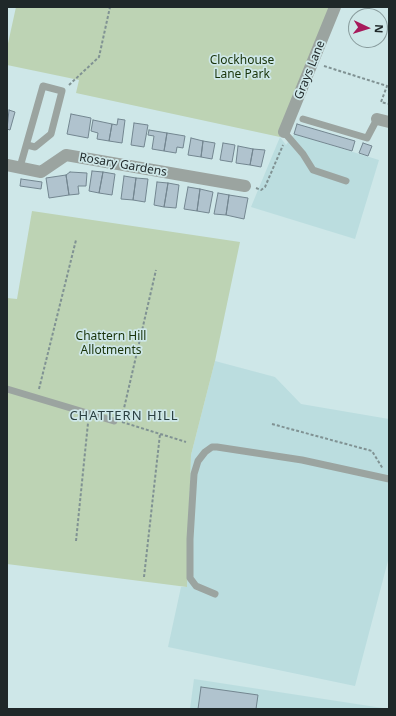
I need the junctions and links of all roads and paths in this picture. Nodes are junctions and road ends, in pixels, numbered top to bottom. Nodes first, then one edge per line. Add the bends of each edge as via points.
1 (110, 7) edge
2 (335, 7) edge
3 (322, 65) dead end
4 (62, 91) junction
5 (389, 104) edge
6 (303, 119) dead end
7 (386, 120) edge
8 (284, 132) junction
9 (27, 145) junction
10 (7, 165) edge
11 (20, 167) junction
12 (346, 181) dead end
13 (245, 186) joint
14 (76, 240) dead end
15 (156, 270) dead end
16 (7, 388) edge
17 (37, 398) junction
18 (89, 413) junction
19 (114, 421) dead end
20 (272, 424) dead end
21 (160, 434) junction
22 (186, 442) dead end
23 (389, 473) edge
24 (389, 479) edge
25 (76, 541) dead end
26 (144, 577) dead end
27 (215, 594) dead end

1 - 4 path via 98,57
2 - 8 street, Grays Lane
3 - 5 path via 387,86 381,102
4 - 9 lane via 51,134 35,147
4 - 9 lane via 43,86
6 - 7 lane via 367,138
8 - 12 lane via 304,154 313,170
8 - 13 path via 283,143 265,187 260,190
9 - 11 lane
10 - 11 street, Rosary Gardens
11 - 13 street, Rosary Gardens via 41,172 66,155
14 - 17 path
15 - 21 path via 121,422
16 - 17 lane
17 - 18 lane
18 - 19 lane
18 - 25 path
20 - 23 path via 372,451 384,470
21 - 22 path
21 - 26 path
24 - 27 lane via 302,460 212,447 198,461 194,474 190,578 196,586

